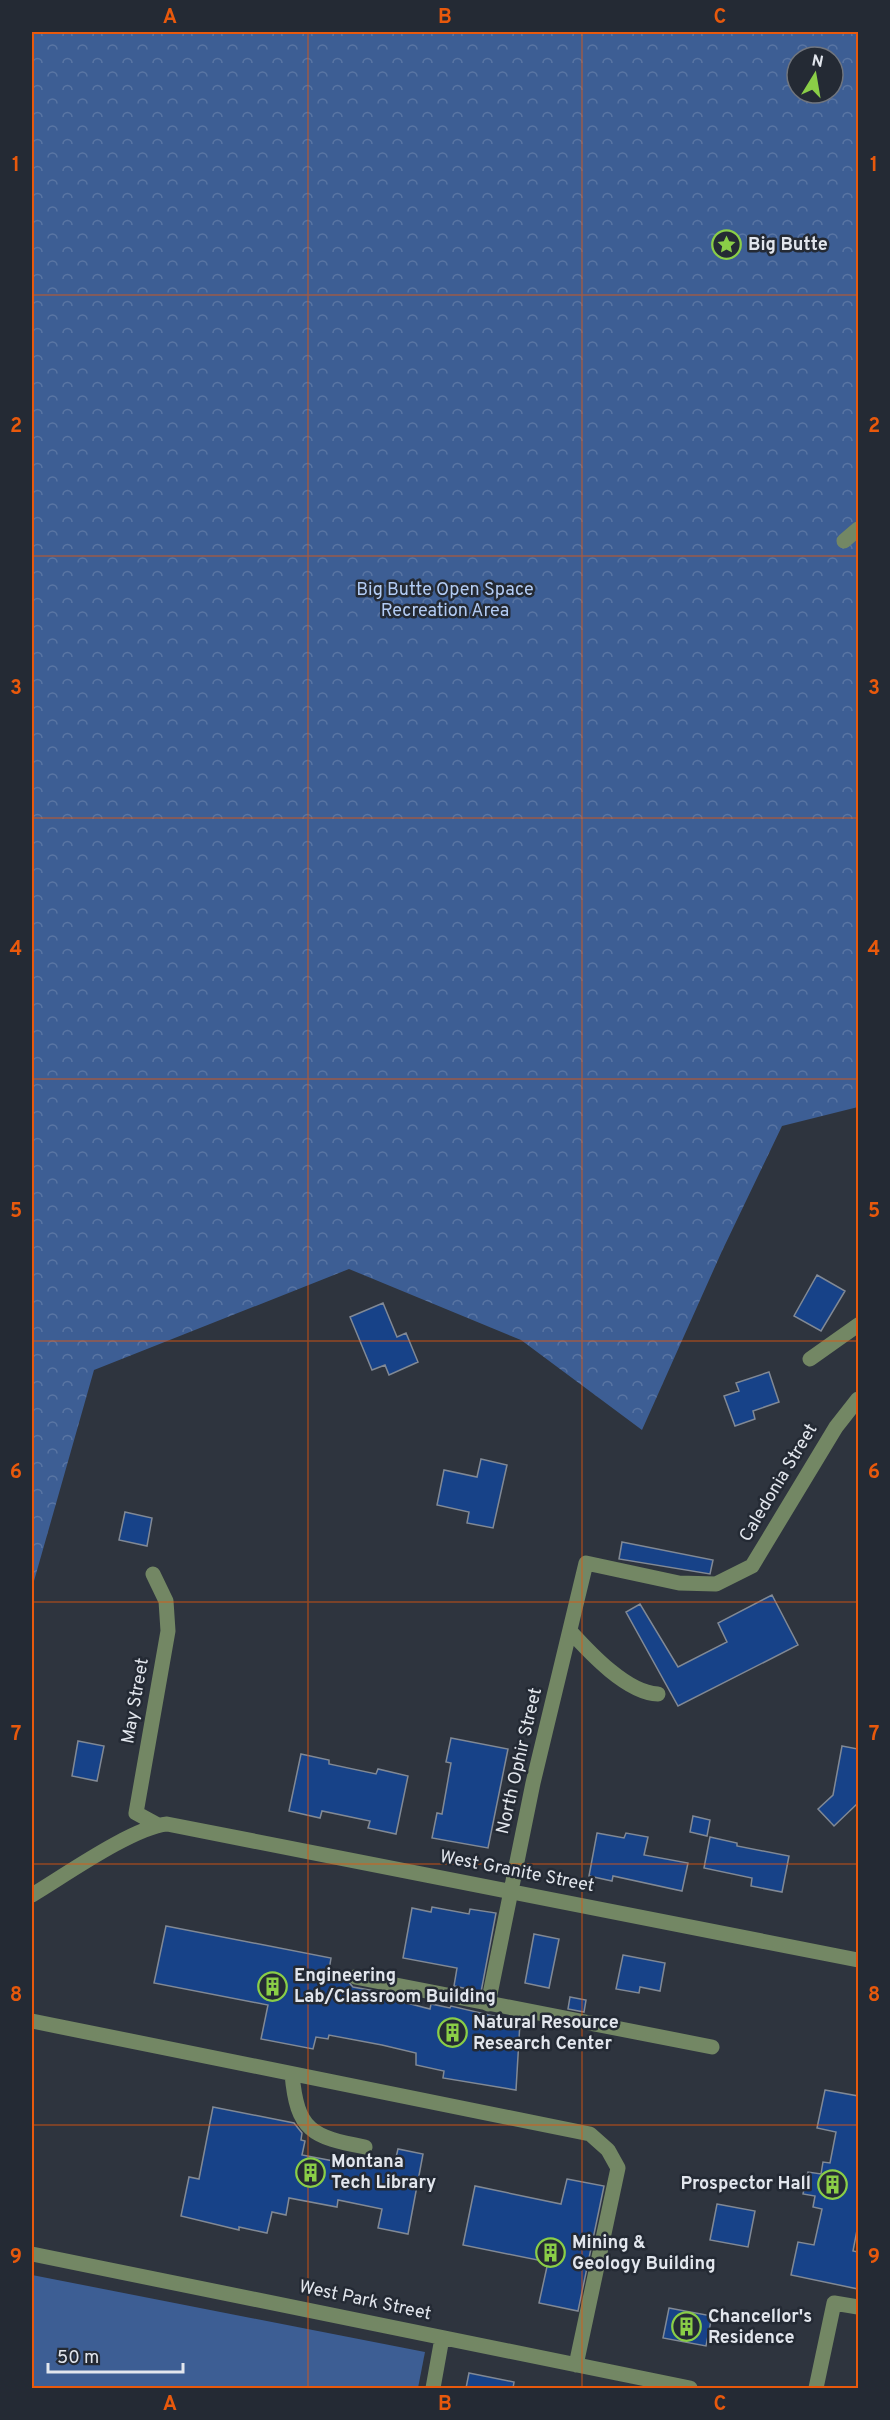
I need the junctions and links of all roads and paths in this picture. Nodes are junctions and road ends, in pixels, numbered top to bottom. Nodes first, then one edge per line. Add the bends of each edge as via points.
1 (858, 529) edge
2 (844, 541) dead end
3 (858, 1325) edge
4 (810, 1359) dead end
5 (858, 1399) edge
6 (586, 1563) joint
7 (153, 1574) dead end
8 (570, 1631) junction
9 (658, 1694) dead end
10 (162, 1824) junction
11 (512, 1891) junction
12 (32, 1895) edge
13 (858, 1960) edge
14 (355, 1977) dead end
15 (488, 2004) junction
16 (32, 2021) edge
17 (712, 2047) dead end
18 (292, 2074) junction
19 (366, 2146) dead end
20 (32, 2254) edge
21 (858, 2307) edge
22 (442, 2338) junction
23 (576, 2365) junction
24 (434, 2388) edge
25 (690, 2388) edge
26 (816, 2388) edge

1 - 2 street
3 - 4 street
5 - 6 street, Caledonia Street via 836,1427 752,1566 716,1584 679,1583
6 - 8 street, North Ophir Street
7 - 10 street, May Street via 166,1602 168,1631 136,1813
8 - 9 street via 595,1658 626,1681 649,1694
8 - 11 street, North Ophir Street via 533,1783
10 - 11 street, West Granite Street
10 - 12 street via 132,1835
11 - 13 street, West Granite Street
11 - 15 street, North Ophir Street
14 - 15 street
15 - 17 street
16 - 18 street
18 - 19 street via 294,2103 311,2131 338,2142
18 - 23 street via 590,2134 608,2150 618,2168
20 - 22 street, West Park Street
21 - 26 street via 834,2303
22 - 23 street, West Park Street
22 - 24 street
23 - 25 street, West Park Street

